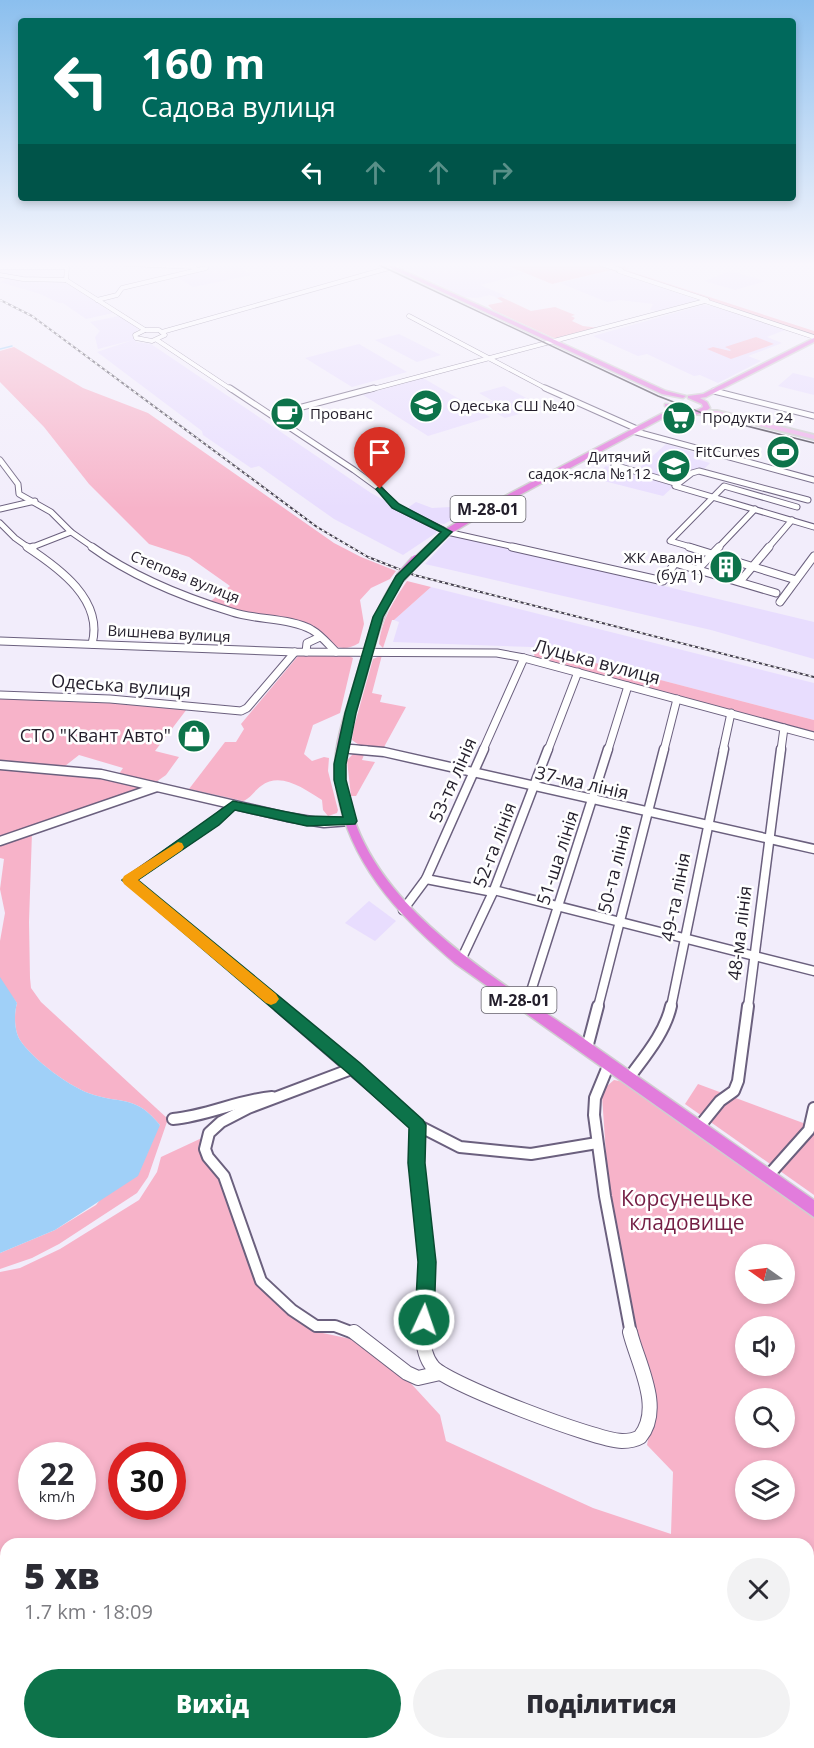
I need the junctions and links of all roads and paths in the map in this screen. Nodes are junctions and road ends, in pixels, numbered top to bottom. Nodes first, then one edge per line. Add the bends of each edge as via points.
1 (166, 346) edge
2 (466, 346) edge
3 (537, 346) edge
4 (559, 346) edge
5 (797, 346) edge
6 (490, 358) junction
7 (714, 391) junction
8 (664, 393) junction
9 (687, 397) junction
10 (706, 401) junction
11 (667, 404) junction
12 (699, 412) junction
13 (686, 413) junction
14 (717, 413) junction
15 (272, 415) junction
16 (663, 415) junction
17 (814, 416) edge
18 (635, 430) junction
19 (814, 437) edge
20 (0, 460) edge
21 (614, 465) dead end
22 (814, 480) edge
23 (678, 484) junction
24 (814, 493) edge
25 (713, 498) junction
26 (808, 500) junction
27 (35, 501) junction
28 (797, 507) junction
29 (0, 509) edge
30 (755, 509) junction
31 (789, 520) junction
32 (0, 523) edge
33 (814, 527) edge
34 (71, 532) junction
35 (447, 532) junction
36 (30, 548) junction
37 (711, 554) junction
38 (814, 556) edge
39 (752, 567) junction
40 (697, 570) junction
41 (742, 579) dead end
42 (796, 580) junction
43 (776, 593) dead end
44 (780, 602) dead end
45 (320, 637) junction
46 (0, 641) edge
47 (92, 644) junction
48 (295, 652) junction
49 (306, 652) junction
50 (336, 652) junction
51 (368, 652) junction
52 (524, 657) junction
53 (578, 672) junction
54 (628, 686) junction
55 (0, 695) edge
56 (677, 699) junction
57 (731, 713) junction
58 (784, 728) junction
59 (814, 736) edge
60 (342, 748) junction
61 (0, 765) edge
62 (472, 773) junction
63 (157, 787) junction
64 (533, 788) junction
65 (593, 800) junction
66 (233, 805) junction
67 (646, 813) junction
68 (350, 821) junction
69 (707, 826) junction
70 (769, 839) junction
71 (0, 841) edge
72 (814, 849) edge
73 (426, 879) junction
74 (494, 891) junction
75 (557, 906) junction
76 (403, 909) junction
77 (618, 922) junction
78 (685, 939) junction
79 (753, 957) junction
80 (461, 960) junction
81 (814, 971) edge
82 (523, 1003) junction
83 (587, 1048) junction
84 (609, 1064) junction
85 (354, 1068) junction
86 (629, 1078) junction
87 (281, 1097) junction
88 (814, 1108) edge
89 (173, 1119) dead end
90 (417, 1125) junction
91 (699, 1127) junction
92 (597, 1143) junction
93 (768, 1176) junction
94 (814, 1209) edge
95 (440, 1373) junction

1 - 15 street
2 - 6 street
3 - 6 street
4 - 8 highway
5 - 7 highway
6 - 15 street
6 - 18 street
7 - 10 highway
7 - 17 street
8 - 9 highway
8 - 11 highway
9 - 10 highway
9 - 11 highway via 673,398
10 - 12 highway via 705,410
10 - 14 main road
11 - 13 highway
11 - 16 highway
12 - 13 highway
12 - 14 main road
13 - 16 highway, М-28-01
14 - 19 main road
15 - 35 street via 380,489 396,506
16 - 18 highway, М-28-01
18 - 22 street
18 - 35 highway, М-28-01
20 - 27 street, Степова вулиця via 18,484 20,494
21 - 23 street
23 - 25 street via 675,486
23 - 26 street via 692,473 703,471
24 - 26 street
25 - 28 street via 724,486
25 - 30 street
25 - 37 street via 670,541
26 - 28 street
27 - 29 street
27 - 34 street, Степова вулиця
28 - 31 street
30 - 31 street
30 - 37 street
31 - 33 street
31 - 39 street
32 - 36 street
34 - 36 street
34 - 45 street, Степова вулиця via 114,562 175,591 234,613 312,630
35 - 40 street via 663,581 675,563
35 - 51 highway, М-28-01, bridge via 400,578 378,617
36 - 47 street via 77,585 96,631
37 - 39 street
37 - 40 street
38 - 42 street
39 - 41 street
39 - 42 street
40 - 43 street
42 - 44 street
45 - 49 street via 308,643
45 - 50 street, Степова вулиця
46 - 47 street, Вишнева вулиця
47 - 48 street, Вишнева вулиця
48 - 49 street, Вишнева вулиця
48 - 55 street, Одеська вулиця via 241,711 110,699
49 - 50 street, Вишнева вулиця
50 - 51 street, Луцька вулиця
51 - 52 street, Луцька вулиця via 478,651
51 - 60 highway, М-28-01
52 - 53 street, Луцька вулиця
52 - 62 street, 53-тя лінія
53 - 54 street, Луцька вулиця
53 - 64 street, 52-га лінія
54 - 56 street, Луцька вулиця
54 - 65 street, 51-ша лінія
56 - 57 street, Луцька вулиця
56 - 67 street, 50-та лінія
57 - 58 street, Луцька вулиця
57 - 69 street, 49-та лінія
58 - 59 street, Луцька вулиця
58 - 70 street, 48-ма лінія
60 - 62 street, 37-ма лінія via 384,752
60 - 68 highway, М-28-01 via 340,780
61 - 63 street via 89,772
62 - 64 street, 37-ма лінія
62 - 73 street, 53-тя лінія
63 - 66 street
63 - 71 street
64 - 65 street, 37-ма лінія
64 - 74 street, 52-га лінія
65 - 67 street, 37-ма лінія
65 - 75 street, 51-ша лінія
66 - 68 street via 307,821
66 - 85 street via 129,880
67 - 69 street, 37-ма лінія
67 - 77 street, 50-та лінія
68 - 76 highway, М-28-01 via 369,864
69 - 70 street, 37-ма лінія
69 - 78 street, 49-та лінія
70 - 72 street, 37-ма лінія
70 - 79 street, 48-ма лінія
73 - 74 street
73 - 76 street, 53-тя лінія
74 - 75 street
74 - 80 street, 52-га лінія
75 - 77 street
75 - 82 street, 51-ша лінія via 532,988
76 - 80 highway, М-28-01
77 - 78 street
77 - 83 street, 50-та лінія
78 - 79 street
78 - 86 street, 49-та лінія via 664,1028
79 - 81 street
79 - 91 street, 48-ма лінія via 738,1081 734,1091 720,1101
80 - 82 highway, М-28-01
82 - 83 highway, М-28-01
83 - 84 highway, М-28-01
84 - 86 highway, М-28-01
84 - 92 street via 595,1098
85 - 87 street
85 - 90 street
86 - 91 highway, М-28-01
87 - 89 street via 259,1098
87 - 95 street via 221,1122 209,1133 206,1149 224,1176 261,1281 316,1326 336,1326 354,1332 417,1378
88 - 93 street via 809,1130
90 - 92 street via 460,1147 479,1150 531,1154
90 - 95 street via 427,1262 423,1340 426,1356
91 - 93 highway, М-28-01
92 - 95 street via 630,1334 649,1410 643,1435 618,1441 573,1428
93 - 94 highway, М-28-01

